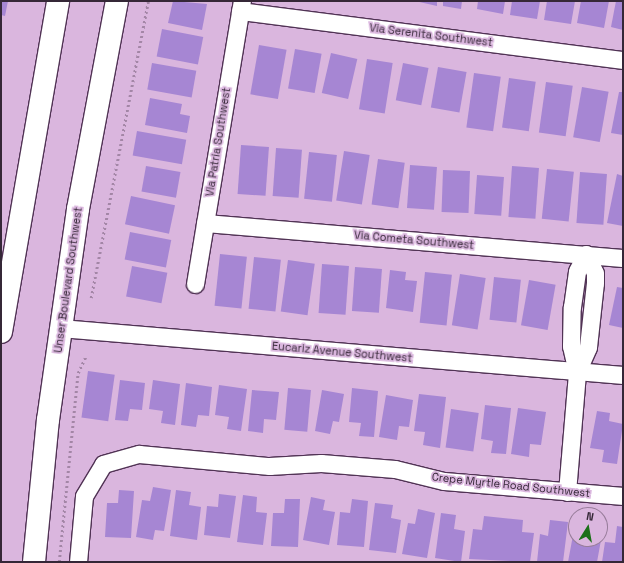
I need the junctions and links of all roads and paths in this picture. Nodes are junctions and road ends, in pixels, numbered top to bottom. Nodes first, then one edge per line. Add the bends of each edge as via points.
1 (58, 1) edge
2 (117, 1) edge
3 (148, 1) edge
4 (241, 6) edge
5 (623, 60) edge
6 (205, 223) junction
7 (586, 254) junction
8 (623, 258) edge
9 (196, 284) dead end
10 (91, 298) dead end
11 (1, 325) edge
12 (60, 328) junction
13 (86, 356) dead end
14 (577, 372) junction
15 (623, 375) edge
16 (568, 492) junction
17 (623, 496) edge
18 (34, 562) edge
19 (59, 562) edge
20 (78, 562) edge

1 - 11 main road
2 - 12 main road, Unser Boulevard Southwest via 78,209
3 - 10 path
4 - 5 street, Via Serenita Southwest
4 - 6 street, Via Patria Southwest
6 - 7 street, Via Cometa Southwest
6 - 9 street, Via Patria Southwest
7 - 8 street, Via Cometa Southwest
7 - 14 street via 595,273 595,283 588,347
12 - 14 street, Eucariz Avenue Southwest
12 - 18 main road, Unser Boulevard Southwest
13 - 19 path via 78,372
14 - 15 street, Eucariz Avenue Southwest
14 - 16 street
16 - 17 street, Crepe Myrtle Road Southwest
16 - 20 street, Crepe Myrtle Road Southwest via 444,481 388,468 320,463 269,466 139,454 103,464 84,496

